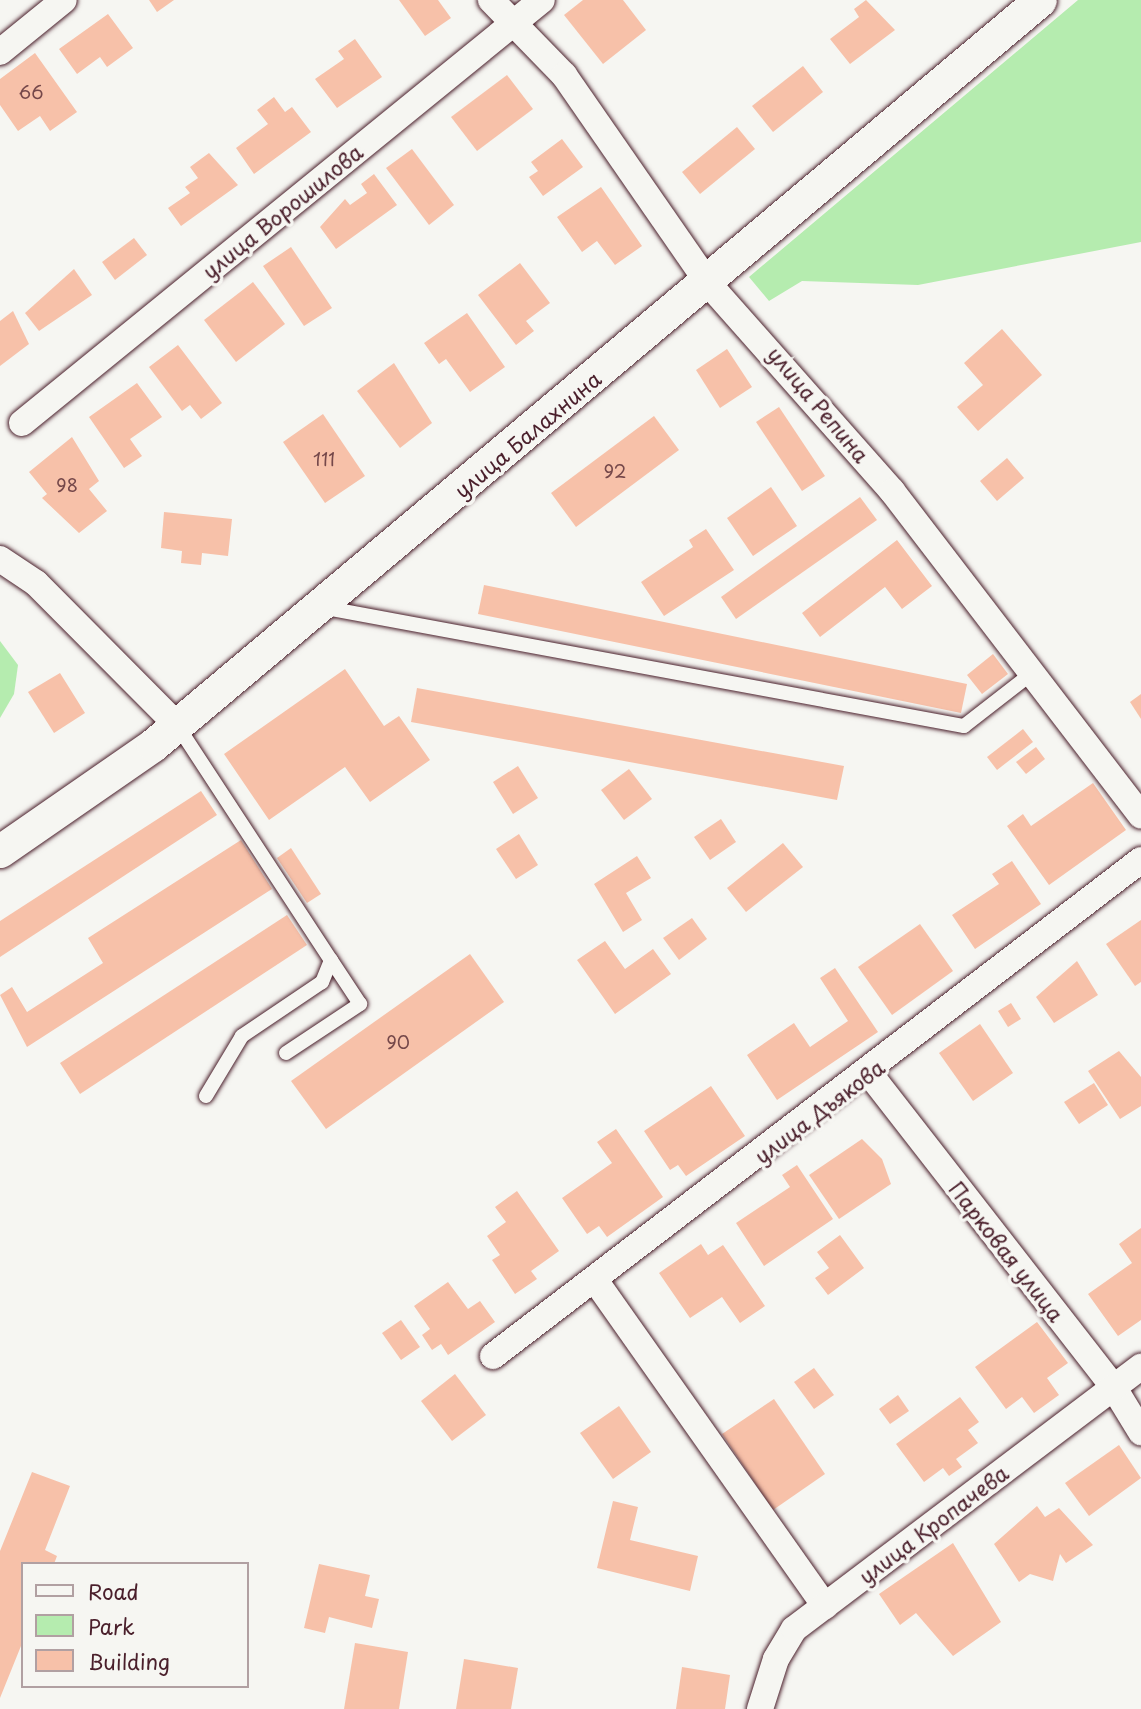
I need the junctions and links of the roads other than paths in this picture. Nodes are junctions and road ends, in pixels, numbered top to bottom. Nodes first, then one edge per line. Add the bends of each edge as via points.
1 (64, 0) edge
2 (491, 0) edge
3 (542, 0) edge
4 (1040, 0) edge
5 (512, 27) junction
6 (0, 52) edge
7 (708, 283) junction
8 (22, 423) dead end
9 (0, 559) edge
10 (319, 607) junction
11 (1032, 673) junction
12 (177, 725) junction
13 (1141, 815) edge
14 (0, 851) edge
15 (1141, 860) edge
16 (331, 960) junction
17 (286, 1053) dead end
18 (869, 1073) junction
19 (206, 1096) dead end
20 (595, 1280) junction
21 (493, 1356) dead end
22 (1141, 1367) edge
23 (1114, 1388) junction
24 (1141, 1432) edge
25 (825, 1606) junction
26 (760, 1709) edge

1 - 6 street
2 - 5 street, улица Репина
3 - 5 street, улица Ворошилова
4 - 7 street, улица Балахнина
5 - 7 street, улица Репина via 564,75
5 - 8 street, улица Ворошилова
7 - 10 street, улица Балахнина
7 - 11 street, улица Репина via 892,491
9 - 12 street via 36,583
10 - 11 lane via 964,726
10 - 12 street, улица Балахнина
11 - 13 street, улица Репина
12 - 14 street, улица Балахнина
12 - 16 lane
15 - 18 street, улица Дъякова
16 - 17 lane via 360,1004
16 - 19 lane via 322,982 242,1036
18 - 20 street, улица Дъякова
18 - 23 street, Парковая улица
20 - 21 street, улица Дъякова
20 - 25 street
22 - 23 street, улица Кропачева
23 - 24 street, Парковая улица
23 - 25 street, улица Кропачева
25 - 26 street, улица Кропачева via 794,1629 776,1659

